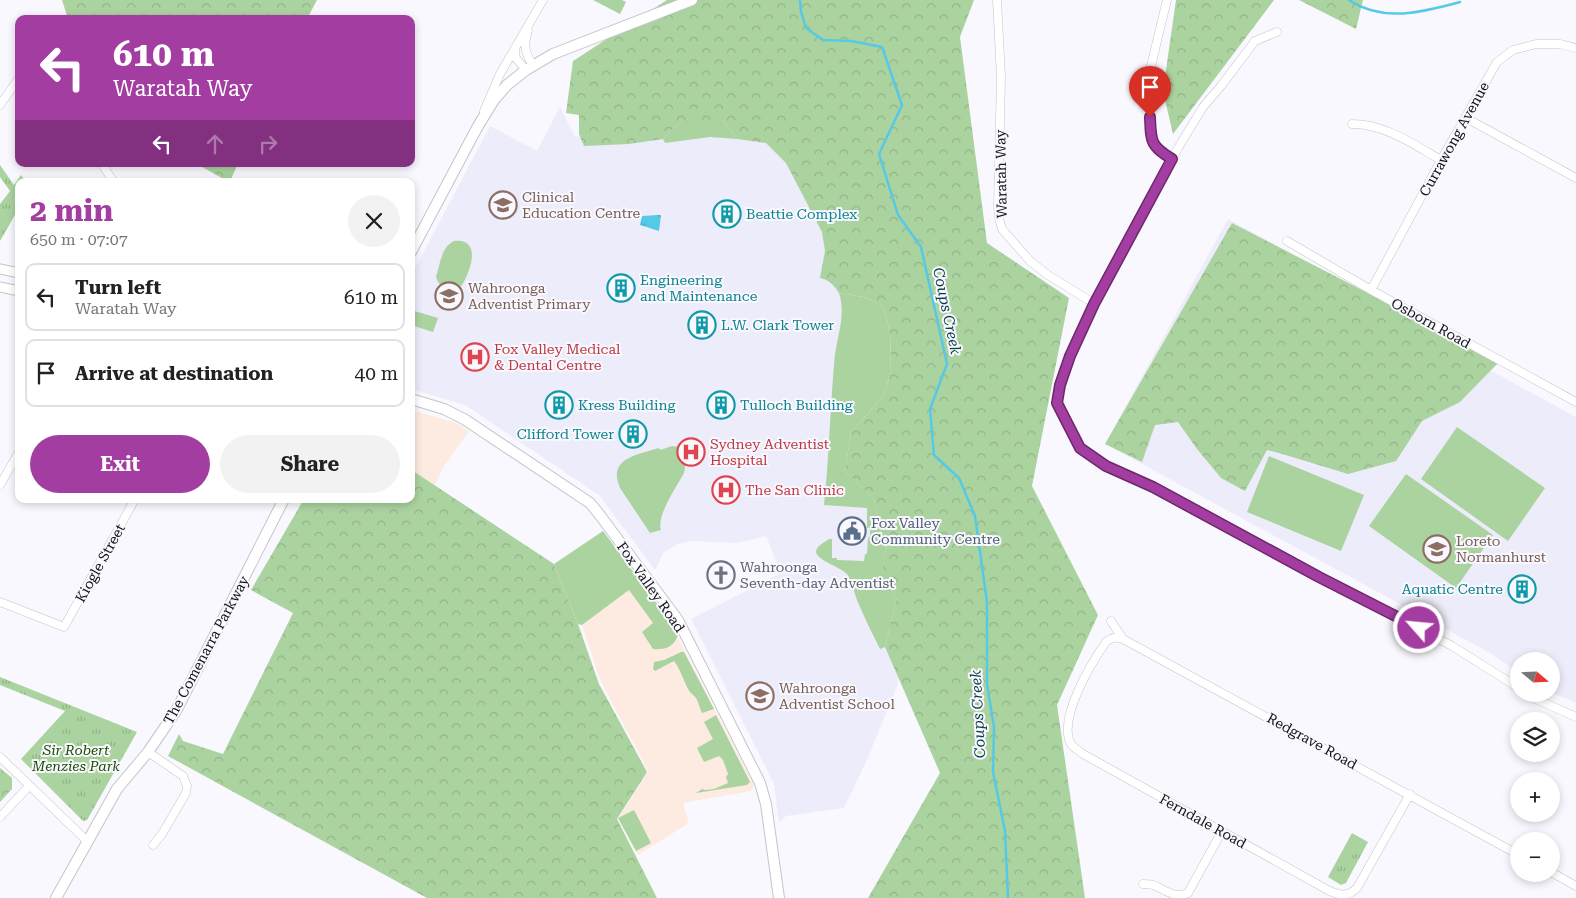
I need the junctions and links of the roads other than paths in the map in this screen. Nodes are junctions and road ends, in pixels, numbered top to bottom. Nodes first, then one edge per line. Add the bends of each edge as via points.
1 (543, 0) edge
2 (998, 0) edge
3 (1167, 0) edge
4 (689, 1) edge
5 (532, 20) junction
6 (1277, 32) dead end
7 (515, 46) junction
8 (1576, 48) edge
9 (530, 68) junction
10 (15, 84) edge
11 (0, 105) edge
12 (1466, 118) junction
13 (1352, 124) dead end
14 (478, 126) junction
15 (1172, 159) junction
16 (1441, 160) junction
17 (104, 167) edge
18 (111, 178) edge
19 (1576, 178) edge
20 (1287, 241) dead end
21 (415, 244) edge
22 (0, 269) edge
23 (15, 272) edge
24 (0, 287) edge
25 (15, 290) edge
26 (1371, 290) junction
27 (1094, 304) junction
28 (415, 400) edge
29 (1576, 402) edge
30 (15, 459) edge
31 (0, 485) edge
32 (133, 503) edge
33 (282, 503) edge
34 (0, 602) edge
35 (1111, 621) dead end
36 (1123, 639) junction
37 (1510, 682) edge
38 (1542, 702) edge
39 (1576, 717) edge
40 (148, 752) junction
41 (0, 757) edge
42 (29, 786) junction
43 (1410, 794) junction
44 (0, 817) edge
45 (1222, 831) junction
46 (87, 842) junction
47 (153, 845) dead end
48 (1510, 850) edge
49 (1560, 877) edge
50 (1143, 884) dead end
51 (1576, 886) edge
52 (56, 898) edge
53 (779, 898) edge

1 - 5 street
2 - 27 street, Waratah Way via 1001,77 998,206 1002,228 1030,261 1048,276
3 - 15 street via 1148,88 1152,140 1157,150
4 - 9 main road via 571,47
5 - 7 street
5 - 9 street via 524,48
6 - 15 street via 1255,41 1203,107
7 - 9 street via 515,57
7 - 14 street
8 - 12 street, Currawong Avenue via 1536,44 1504,55
9 - 14 main road via 507,85
10 - 11 street
12 - 16 street, Currawong Avenue
12 - 19 street
13 - 16 street via 1383,129
14 - 21 main road
15 - 27 street
16 - 26 street, Currawong Avenue
17 - 18 street
20 - 26 street, Osborn Road
22 - 23 street
24 - 25 street
26 - 29 street, Osborn Road
27 - 37 street via 1070,356 1057,403 1080,448 1106,466 1153,487 1452,646
28 - 53 main road, Fox Valley Road via 464,419 590,503 678,620 760,783
30 - 31 street
32 - 34 street, Kiogle Street via 64,627
33 - 40 main road, The Comenarra Parkway via 176,711
35 - 36 street, Redgrave Road
36 - 43 street, Redgrave Road
36 - 45 street, Ferndale Road via 1110,638 1106,642 1078,691 1070,713 1068,734 1072,746
38 - 39 street
40 - 46 main road, The Comenarra Parkway via 117,789
40 - 47 street via 183,776 187,786 186,793
41 - 42 street
42 - 44 street
42 - 46 street
43 - 45 street, Ferndale Road via 1357,888 1346,895 1332,893
43 - 48 street, Redgrave Road
45 - 50 street via 1188,893 1177,897 1153,885
46 - 52 main road, The Comenarra Parkway
49 - 51 street

